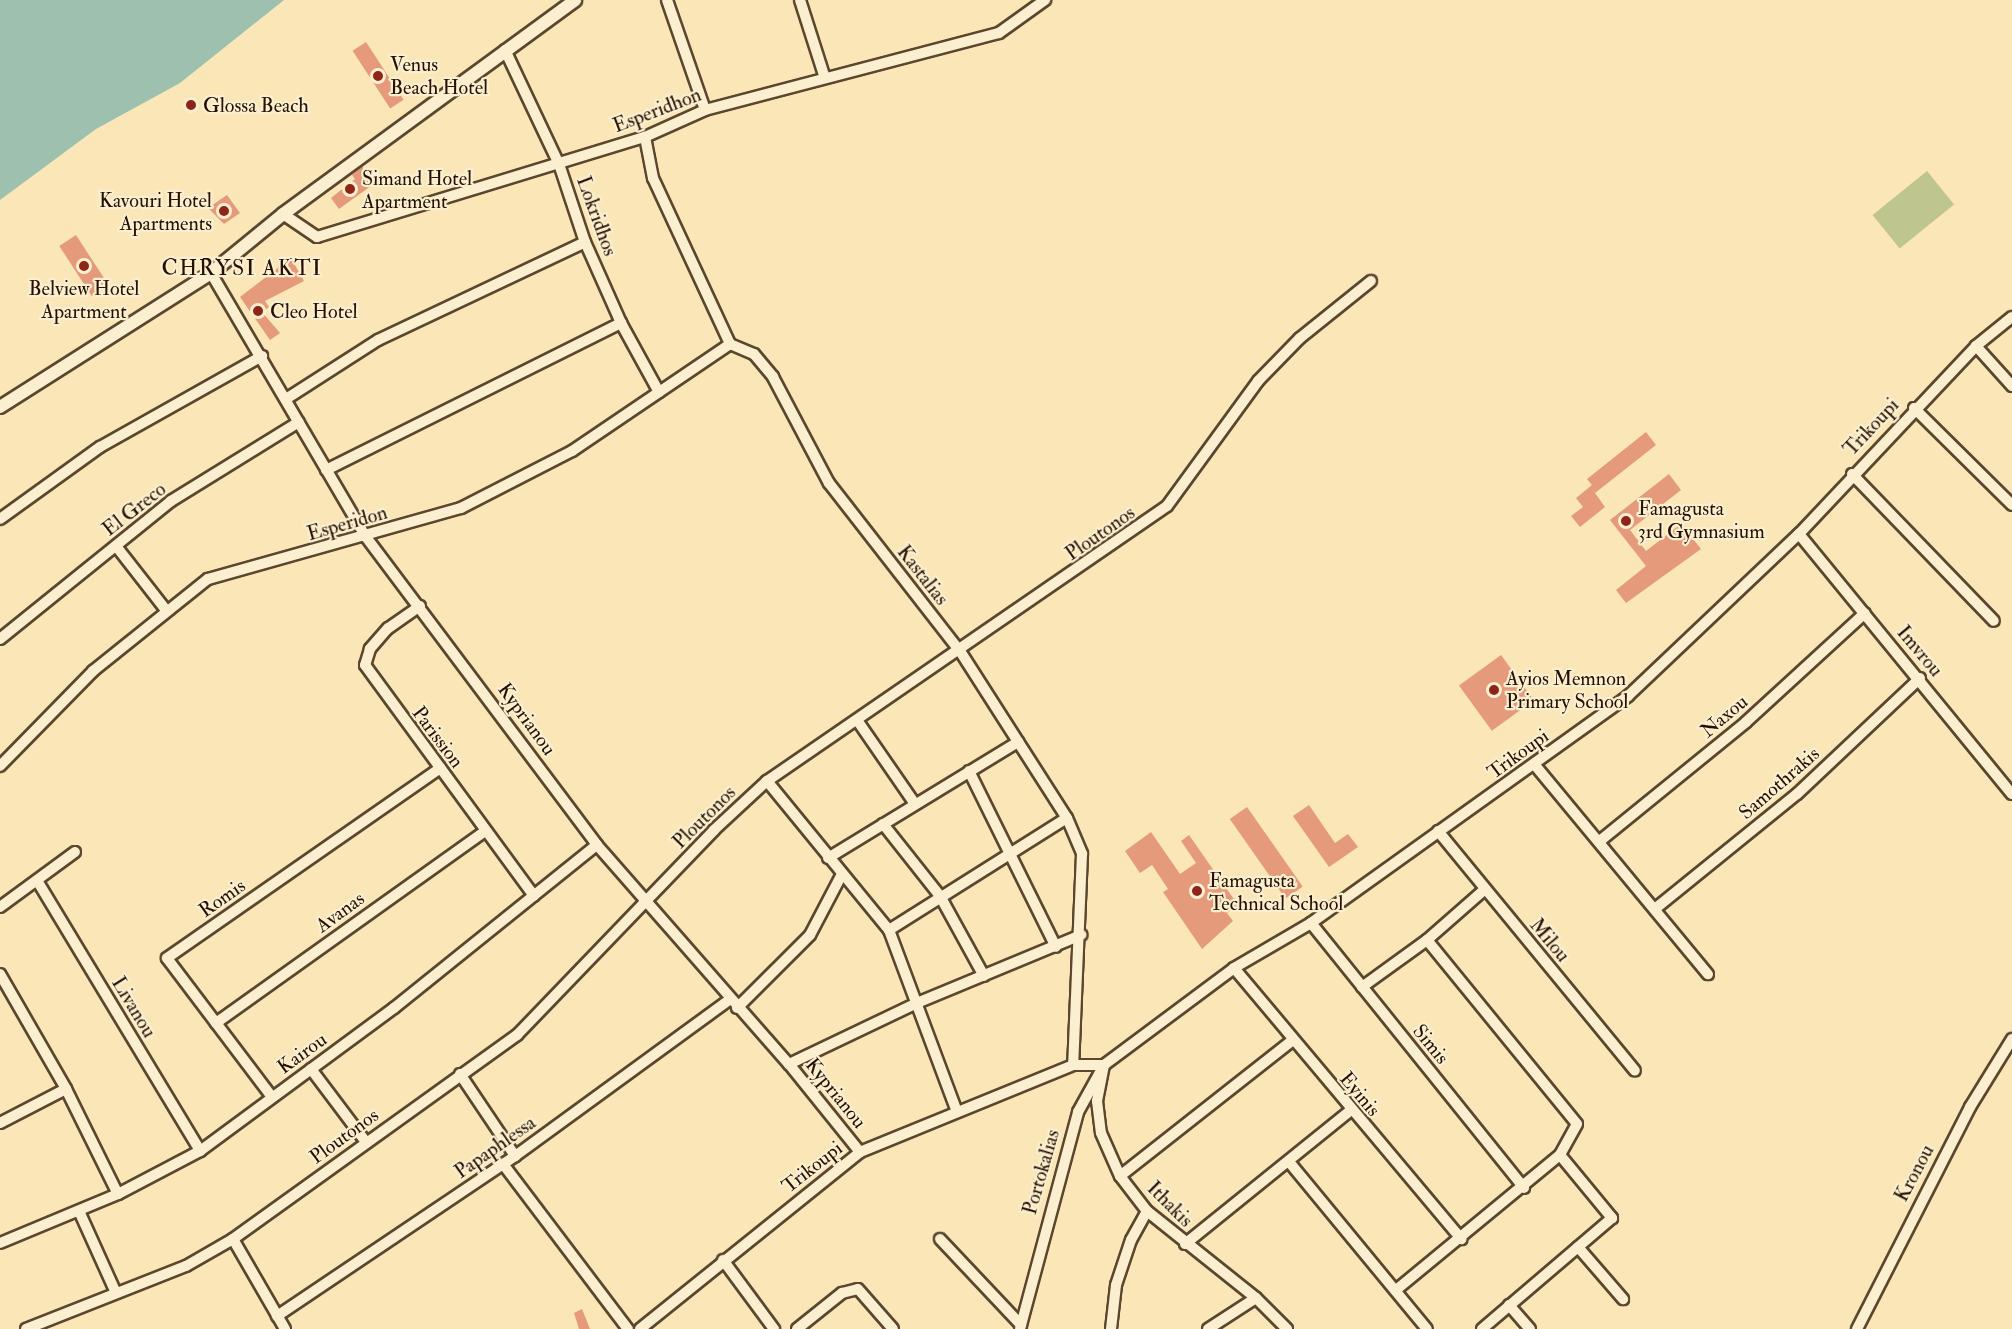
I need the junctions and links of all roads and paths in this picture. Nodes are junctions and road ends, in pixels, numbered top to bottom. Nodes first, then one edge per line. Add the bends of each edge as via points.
1 (575, 0) edge
2 (667, 0) edge
3 (800, 0) edge
4 (1045, 0) edge
5 (505, 50) junction
6 (824, 75) junction
7 (705, 110) junction
8 (645, 137) junction
9 (559, 164) junction
10 (283, 214) junction
11 (585, 242) junction
12 (211, 273) junction
13 (1371, 281) dead end
14 (2012, 317) edge
15 (621, 323) junction
16 (730, 344) junction
17 (1976, 346) junction
18 (262, 356) junction
19 (2012, 386) edge
20 (658, 392) junction
21 (286, 399) junction
22 (0, 407) edge
23 (1914, 408) junction
24 (299, 422) junction
25 (326, 470) junction
26 (1852, 474) junction
27 (2012, 505) edge
28 (0, 519) edge
29 (1799, 534) junction
30 (366, 537) junction
31 (116, 546) junction
32 (420, 606) junction
33 (166, 610) junction
34 (1865, 613) junction
35 (1994, 621) dead end
36 (0, 639) edge
37 (960, 651) junction
38 (1920, 678) junction
39 (857, 720) junction
40 (1018, 742) junction
41 (1534, 764) junction
42 (0, 766) edge
43 (440, 768) junction
44 (969, 771) junction
45 (767, 781) junction
46 (2012, 794) edge
47 (915, 804) junction
48 (1067, 818) junction
49 (883, 824) junction
50 (485, 831) junction
51 (1438, 831) junction
52 (1601, 840) junction
53 (597, 845) junction
54 (75, 852) dead end
55 (1011, 853) junction
56 (828, 858) junction
57 (842, 874) junction
58 (38, 882) junction
59 (1485, 889) junction
60 (940, 896) junction
61 (534, 897) junction
62 (646, 903) junction
63 (0, 907) edge
64 (1656, 908) junction
65 (1311, 923) junction
66 (889, 930) junction
67 (1081, 935) junction
68 (1427, 940) junction
69 (1056, 947) junction
70 (1234, 968) junction
71 (0, 974) edge
72 (1708, 974) dead end
73 (984, 976) junction
74 (1362, 987) junction
75 (917, 1003) junction
76 (733, 1004) junction
77 (216, 1023) junction
78 (2012, 1039) edge
79 (1293, 1040) junction
80 (1131, 1043) joint
81 (789, 1064) junction
82 (1073, 1065) junction
83 (1104, 1065) junction
84 (311, 1069) junction
85 (1635, 1071) dead end
86 (460, 1074) junction
87 (66, 1089) junction
88 (272, 1097) junction
89 (1350, 1111) junction
90 (957, 1112) junction
91 (0, 1124) edge
92 (366, 1142) junction
93 (200, 1151) junction
94 (860, 1152) junction
95 (1560, 1155) junction
96 (516, 1156) junction
97 (1290, 1163) junction
98 (503, 1164) junction
99 (1120, 1176) junction
100 (1524, 1188) junction
101 (118, 1194) junction
102 (79, 1211) junction
103 (1148, 1211) junction
104 (233, 1239) junction
105 (940, 1239) dead end
106 (1461, 1239) junction
107 (0, 1243) edge
108 (1185, 1244) junction
109 (1578, 1247) junction
110 (723, 1260) junction
111 (1396, 1290) junction
112 (116, 1293) junction
113 (1256, 1298) junction
114 (1623, 1299) dead end
115 (1509, 1305) junction
116 (277, 1316) junction
117 (1020, 1327) edge
118 (26, 1329) edge
119 (285, 1329) edge
120 (628, 1329) edge
121 (640, 1329) edge
122 (774, 1329) edge
123 (796, 1329) edge
124 (894, 1329) edge
125 (1111, 1329) edge
126 (1208, 1329) edge
127 (1287, 1329) edge
128 (1427, 1329) edge
129 (1482, 1329) edge
130 (1530, 1329) edge
131 (1857, 1329) edge

1 - 5 street
2 - 7 street
3 - 6 street
4 - 6 street, Esperidhon via 999,33
5 - 9 street, Lokridhos
5 - 10 street
6 - 7 street, Esperidhon
7 - 8 street, Esperidhon
8 - 9 street, Esperidhon
8 - 16 street via 653,178
9 - 10 street, Esperidhon via 317,237
9 - 11 street, Lokridhos
10 - 12 street
11 - 15 street, Lokridhos
11 - 21 street via 378,340
12 - 18 street, Kyprianou
12 - 22 street
13 - 37 street, Ploutonos via 1300,338 1258,381 1167,506
14 - 17 street, Trikoupi
15 - 20 street, Lokridhos
15 - 25 street
16 - 20 street, Esperidon
16 - 37 street, Kastalias via 754,354 773,376 829,483
17 - 19 street
17 - 23 street, Trikoupi
18 - 21 street, Kyprianou
18 - 28 street via 100,447
20 - 30 street, Esperidon via 572,451 461,508
21 - 24 street, Kyprianou
23 - 26 street, Trikoupi
23 - 27 street
24 - 25 street, Kyprianou
24 - 31 street, El Greco via 171,501
25 - 30 street, Kyprianou
26 - 29 street, Trikoupi
26 - 35 street
29 - 34 street, Imvrou
29 - 41 street, Trikoupi via 1628,696
30 - 32 street, Kyprianou
30 - 33 street, Esperidon via 208,579
31 - 33 street
31 - 36 street, El Greco
32 - 43 street, Parission via 388,628 370,648 365,665
32 - 53 street, Kyprianou
33 - 42 street, Esperidon via 93,671
34 - 38 street, Imvrou
34 - 52 street, Naxou via 1746,722
37 - 39 street, Ploutonos
37 - 40 street, Kastalias
38 - 46 street, Imvrou
38 - 64 street, Samothrakis via 1797,794
39 - 45 street, Ploutonos
39 - 47 street
40 - 44 street
40 - 48 street, Kastalias
41 - 51 street, Trikoupi
41 - 52 street
43 - 50 street, Parission
43 - 77 street, Romis via 167,958
44 - 47 street
44 - 55 street
45 - 56 street
45 - 62 street, Ploutonos
47 - 49 street
48 - 55 street
48 - 67 street, Kastalias via 1082,854
49 - 56 street
49 - 60 street
50 - 61 street, Parission
50 - 77 street, Avanas
51 - 59 street, Milou
51 - 65 street, Trikoupi
52 - 64 street
53 - 61 street, Kairou
53 - 62 street, Kyprianou
54 - 58 street
55 - 60 street
55 - 69 street
56 - 57 street
57 - 66 street
57 - 76 street, Papaphlessa via 810,935
58 - 63 street
58 - 93 street, Livanou
59 - 68 street
59 - 85 street, Milou
60 - 66 street
60 - 73 street
61 - 84 street, Kairou
62 - 76 street, Kyprianou
62 - 86 street, Ploutonos via 517,1035
64 - 72 street
65 - 70 street, Trikoupi
65 - 74 street, Simis
66 - 75 street
67 - 69 street
67 - 82 street, Kastalias
68 - 74 street
68 - 95 street via 1576,1124
69 - 73 street
70 - 79 street, Eyinis
70 - 80 street, Trikoupi
71 - 87 street
73 - 75 street
74 - 100 street, Simis
75 - 81 street
75 - 90 street
76 - 81 street, Kyprianou
76 - 96 street, Papaphlessa
77 - 88 street, Romis
78 - 131 street, Kronou via 1954,1138
79 - 89 street, Eyinis
79 - 99 street
80 - 83 street, Portokalias
81 - 94 street, Kyprianou
82 - 83 street, Trikoupi
82 - 90 street, Trikoupi
83 - 99 street, Ithakis via 1097,1101 1101,1133
83 - 117 street, Portokalias via 1078,1112
84 - 88 street, Kairou
84 - 92 street
86 - 92 street, Ploutonos
86 - 96 street
87 - 91 street
87 - 101 street
88 - 93 street, Kairou
89 - 97 street
89 - 106 street, Eyinis
90 - 94 street, Trikoupi
92 - 104 street, Ploutonos
93 - 101 street, Kairou
94 - 110 street, Trikoupi
95 - 100 street
95 - 109 street via 1612,1218
96 - 98 street, Papaphlessa
97 - 108 street
97 - 111 street
98 - 116 street, Papaphlessa
98 - 120 street
99 - 103 street, Ithakis
100 - 106 street
101 - 102 street, Kairou
102 - 107 street, Kairou
102 - 112 street
103 - 108 street, Ithakis
103 - 125 street via 1131,1240 1116,1285
104 - 112 street, Ploutonos via 186,1266
104 - 116 street
105 - 117 street
106 - 111 street
108 - 113 street, Ithakis
109 - 114 street
109 - 115 street
110 - 121 street, Trikoupi
110 - 122 street
111 - 128 street
112 - 118 street, Ploutonos
113 - 126 street
113 - 127 street, Ithakis
115 - 129 street
115 - 130 street
116 - 119 street
123 - 124 street via 842,1293 858,1289

